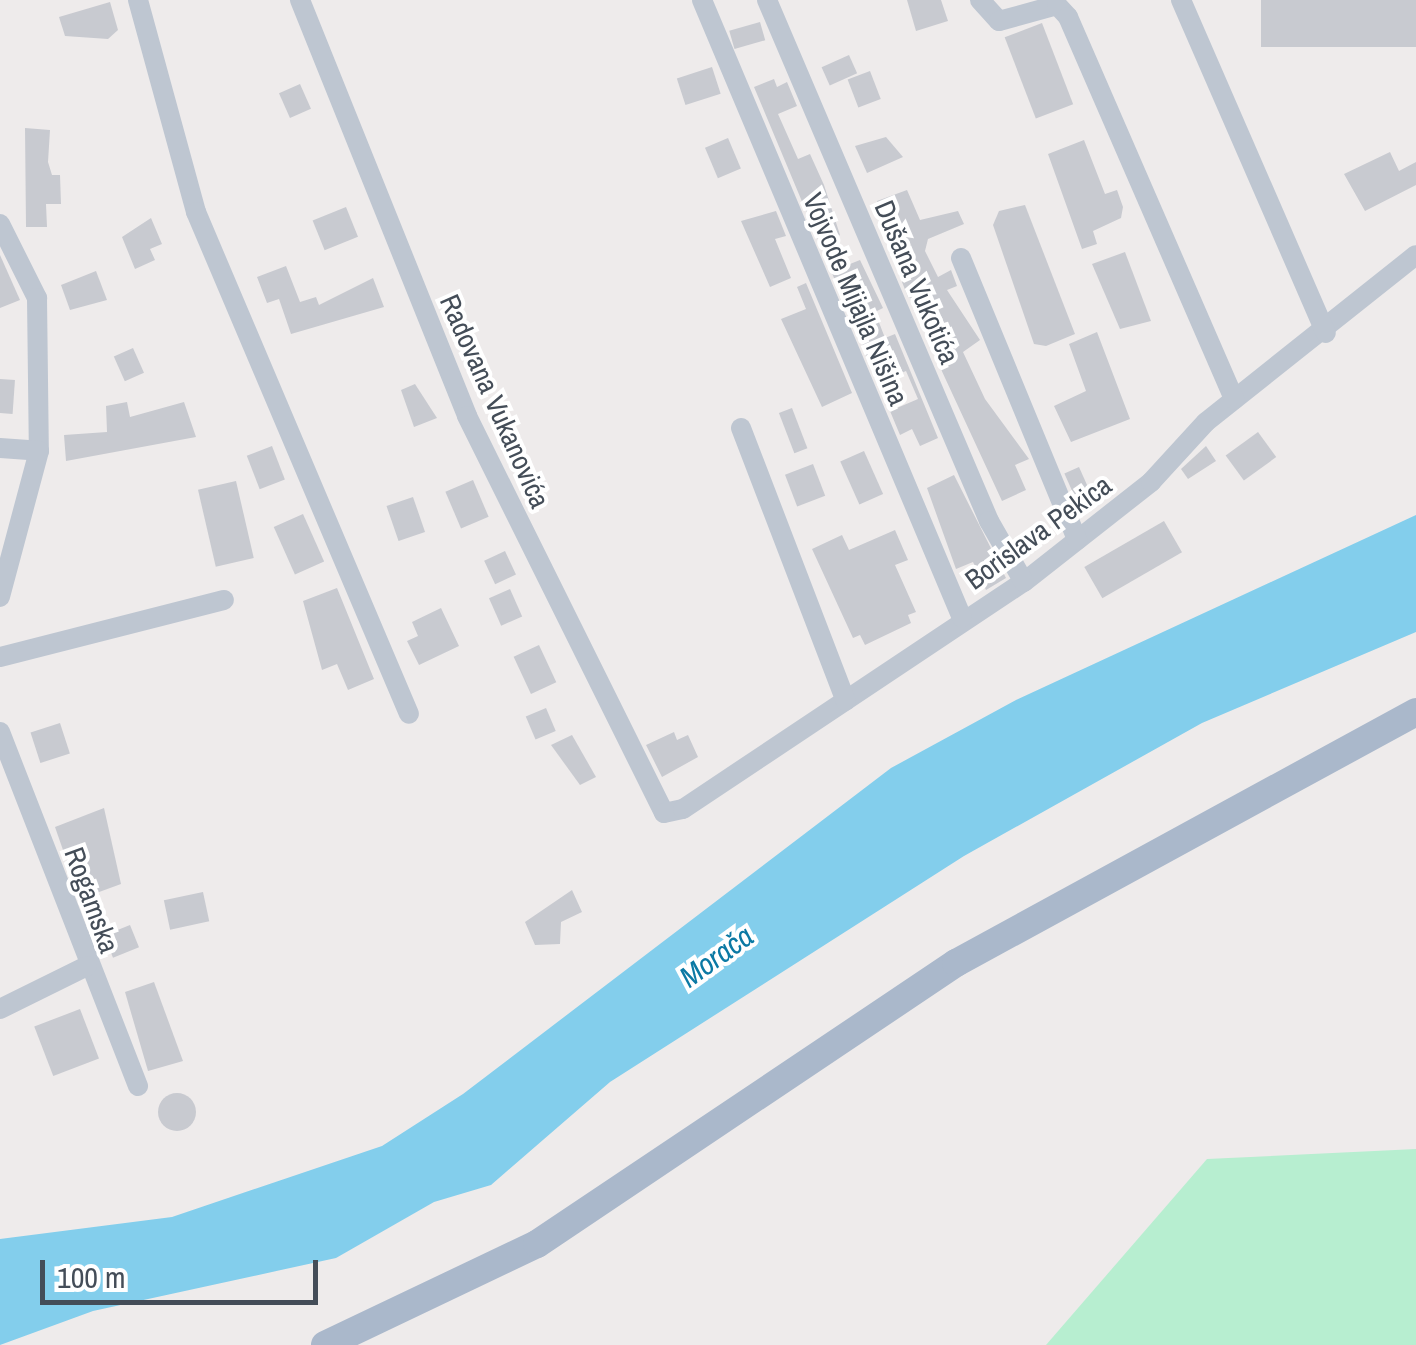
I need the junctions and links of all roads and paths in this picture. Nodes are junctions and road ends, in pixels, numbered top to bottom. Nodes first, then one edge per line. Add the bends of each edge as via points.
1 (138, 0) edge
2 (300, 0) edge
3 (702, 0) edge
4 (767, 0) edge
5 (980, 0) edge
6 (1181, 0) edge
7 (3, 235) edge
8 (1416, 255) edge
9 (962, 258) dead end
10 (1326, 334) junction
11 (1234, 399) junction
12 (741, 428) dead end
13 (0, 448) edge
14 (38, 451) junction
15 (1077, 540) junction
16 (1024, 582) junction
17 (0, 597) edge
18 (224, 600) dead end
19 (962, 618) junction
20 (0, 657) edge
21 (846, 701) junction
22 (1416, 712) edge
23 (409, 714) dead end
24 (0, 732) edge
25 (664, 813) joint
26 (87, 966) junction
27 (0, 1009) edge
28 (138, 1086) dead end
29 (326, 1345) edge

1 - 23 street via 196,212
2 - 25 street, Radovana Vukanovića via 466,416
3 - 19 street, Vojvode Mijajla Nišina
4 - 16 street, Dušana Vukotića via 989,520
5 - 11 street via 999,21 1063,10
6 - 10 street
7 - 14 street via 36,298
8 - 10 street, Borislava Pekica
9 - 15 street
10 - 11 street, Borislava Pekica
11 - 15 street, Borislava Pekica via 1151,482
12 - 21 street
13 - 14 street
14 - 17 street
15 - 16 street, Borislava Pekica
16 - 19 street, Borislava Pekica
18 - 20 street
19 - 21 street, Borislava Pekica
21 - 25 street, Borislava Pekica via 684,809
22 - 29 main road via 947,968 552,1236
24 - 26 street, Rogamska
26 - 27 street
26 - 28 street, Rogamska

